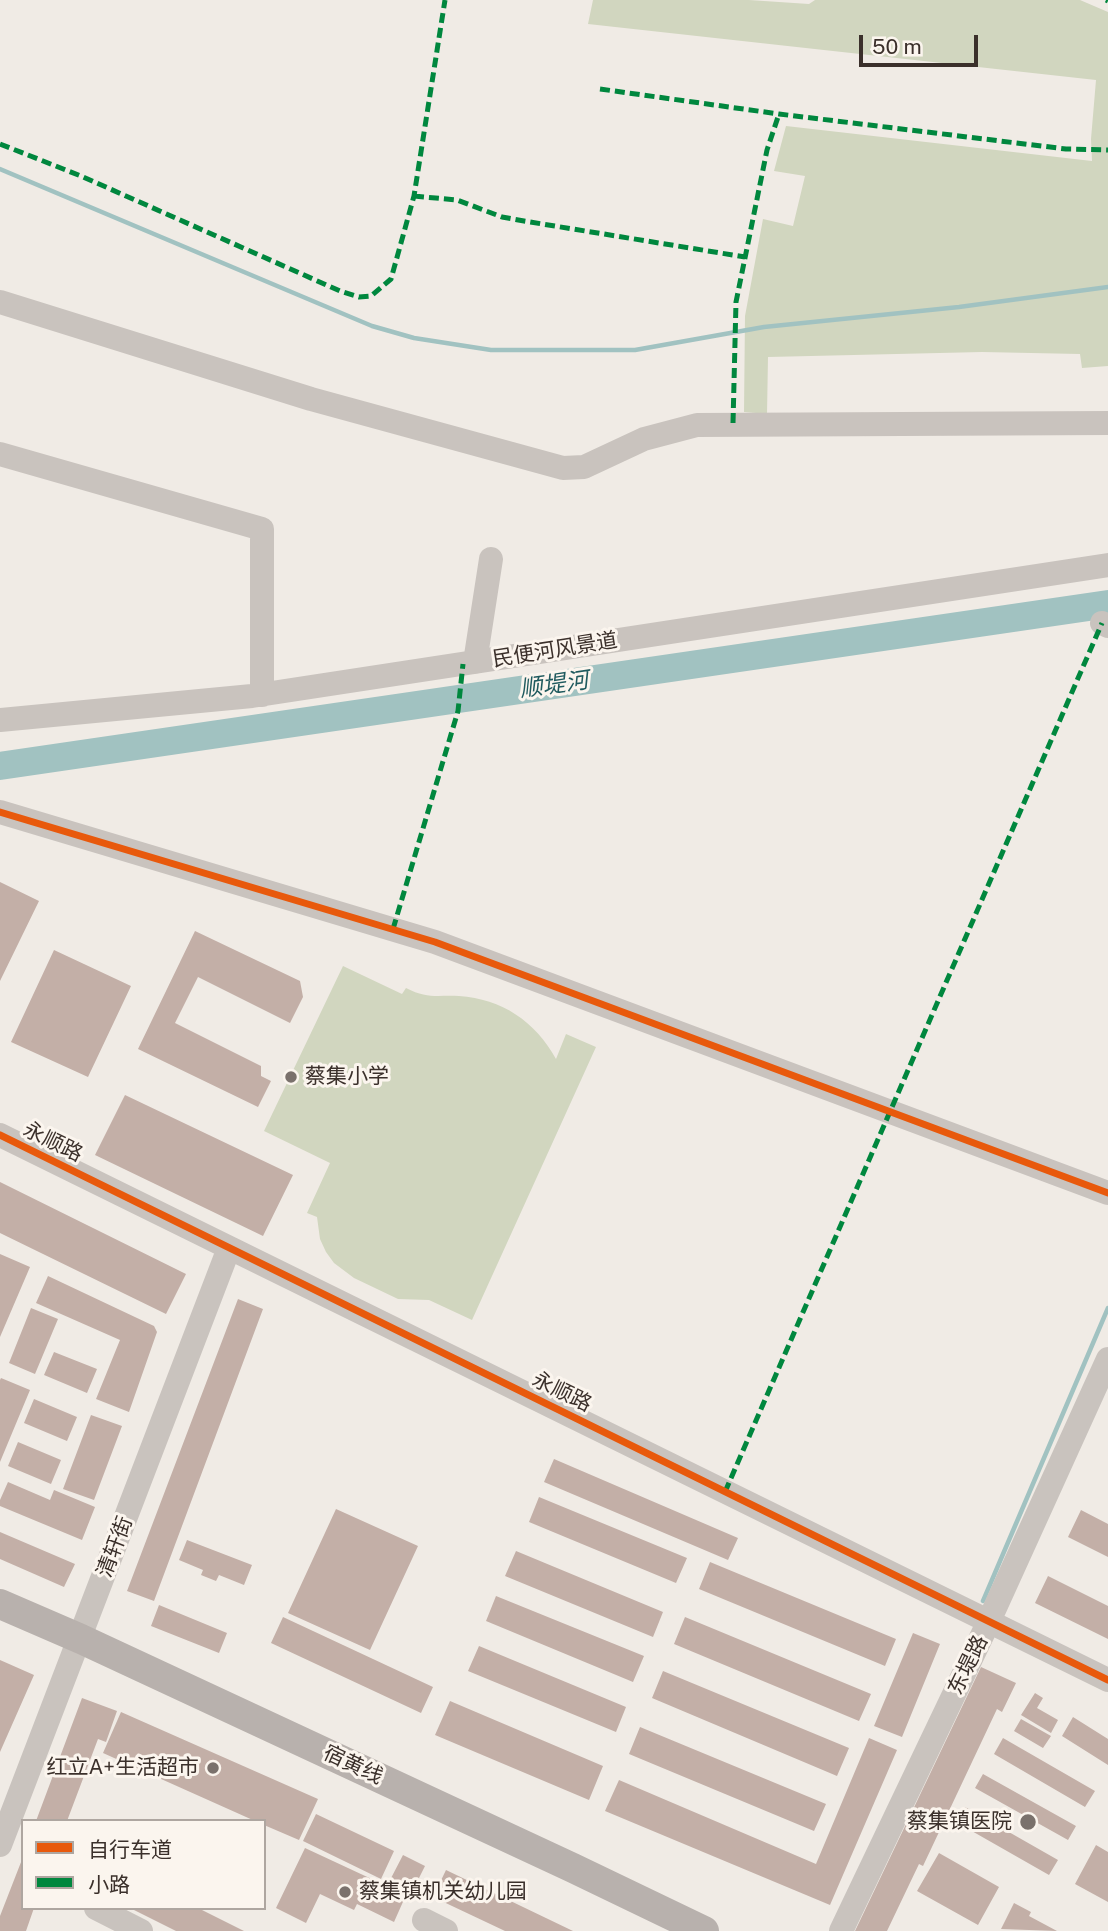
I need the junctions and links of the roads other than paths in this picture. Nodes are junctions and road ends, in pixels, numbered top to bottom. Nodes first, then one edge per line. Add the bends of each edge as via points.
1 (0, 302) edge
2 (1108, 424) edge
3 (0, 454) edge
4 (491, 559) dead end
5 (1108, 565) edge
6 (475, 662) junction
7 (262, 695) junction
8 (0, 720) edge
9 (0, 812) edge
10 (0, 1135) edge
11 (1108, 1193) edge
12 (229, 1248) junction
13 (1108, 1359) edge
14 (0, 1604) edge
15 (989, 1621) junction
16 (81, 1639) junction
17 (1108, 1680) edge
18 (0, 1845) edge
19 (100, 1910) edge
20 (141, 1931) edge
21 (704, 1931) edge
22 (841, 1931) edge

1 - 2 street via 311,399 563,468 584,467 644,439 697,425
3 - 7 street via 262,529
4 - 6 street
5 - 6 street, 民便河风景道
6 - 7 street, 民便河风景道
7 - 8 street, 民便河风景道
9 - 11 street via 435,942
10 - 12 street, 永顺路
12 - 15 street, 永顺路
12 - 16 street, 清轩街
13 - 15 street, 东堤路
14 - 16 main road, 宿黄线
15 - 17 street, 永顺路
15 - 22 street, 东堤路
16 - 18 street, 清轩街
16 - 21 main road, 宿黄线
19 - 20 street

